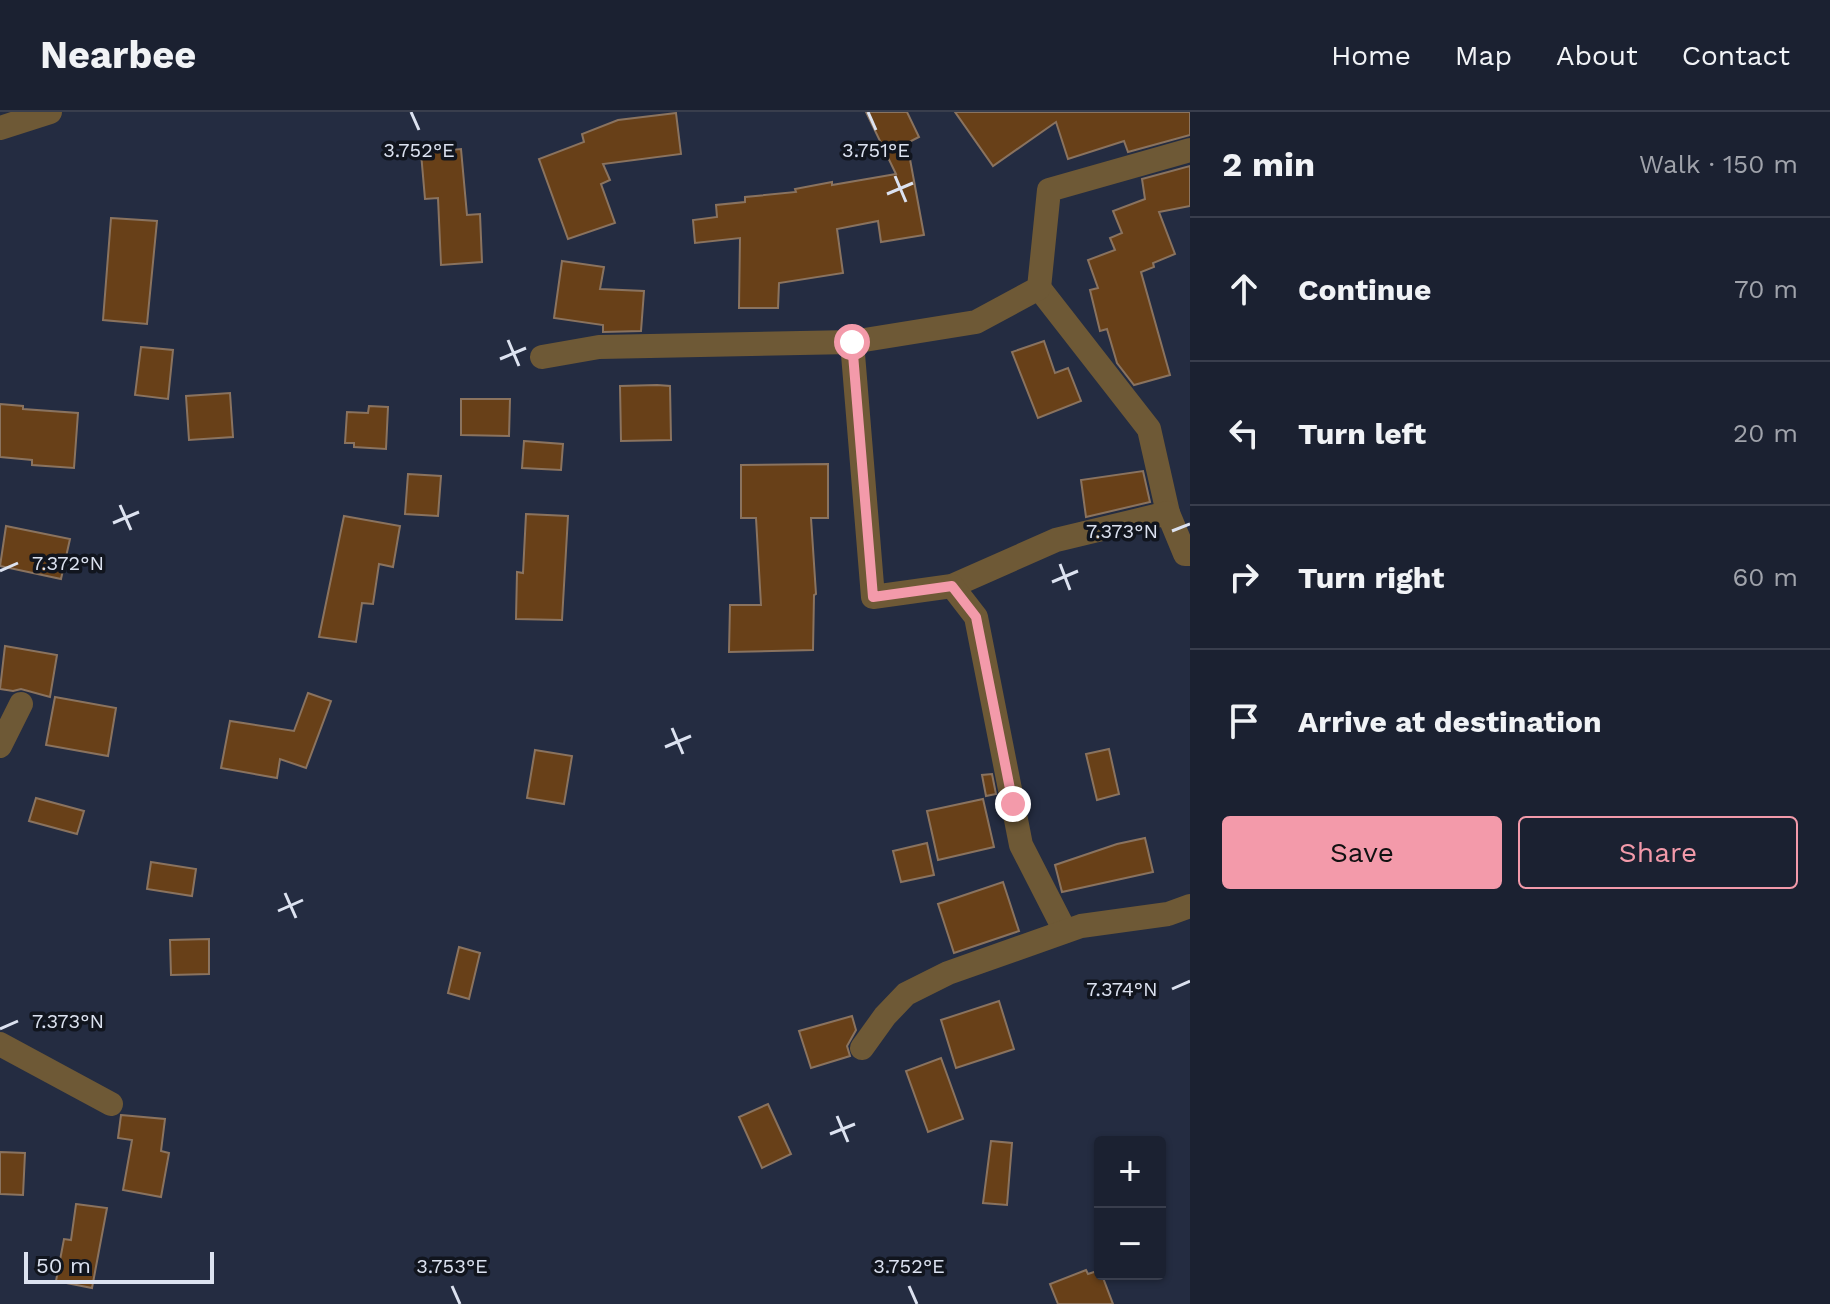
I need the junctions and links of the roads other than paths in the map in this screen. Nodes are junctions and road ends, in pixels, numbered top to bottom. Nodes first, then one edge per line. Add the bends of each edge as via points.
1 (50, 112) edge
2 (0, 128) edge
3 (1190, 150) edge
4 (1039, 288) junction
5 (852, 342) junction
6 (542, 357) dead end
7 (1168, 513) junction
8 (1190, 554) edge
9 (952, 586) junction
10 (21, 704) dead end
11 (0, 746) edge
12 (1190, 906) edge
13 (1065, 931) junction
14 (0, 1044) edge
15 (862, 1048) dead end
16 (111, 1104) dead end

1 - 2 street
3 - 4 street via 1049,190
4 - 5 street via 976,322
4 - 7 street via 1149,429
5 - 6 street via 599,347
5 - 9 street via 873,597
7 - 8 street via 1185,554
7 - 9 street via 1056,540
9 - 13 street via 976,617 1021,845
10 - 11 street
12 - 13 street
13 - 15 street via 948,973 906,994
14 - 16 street

